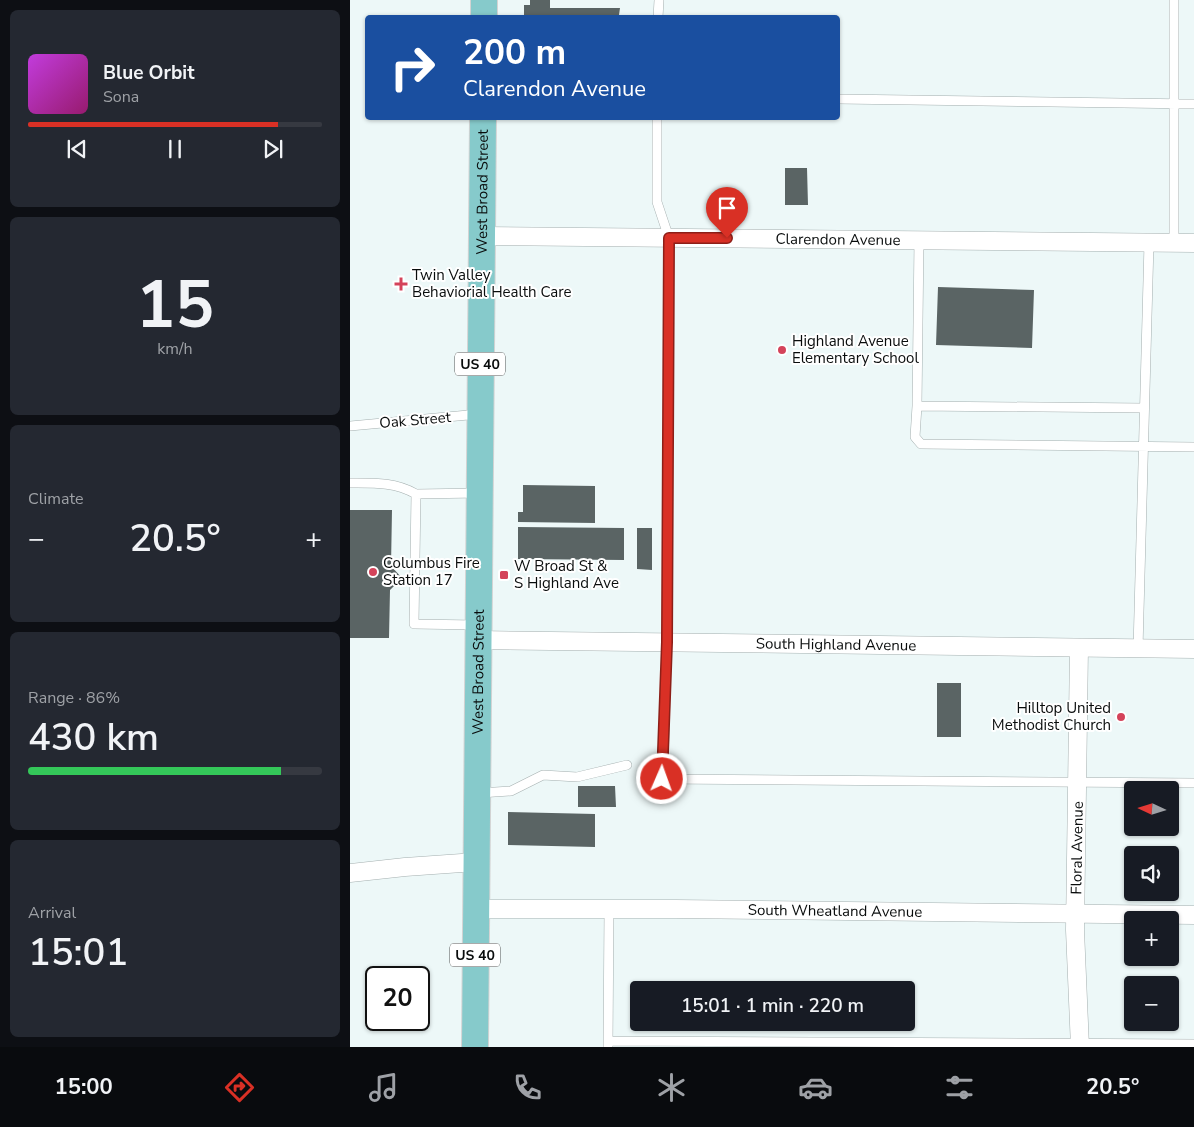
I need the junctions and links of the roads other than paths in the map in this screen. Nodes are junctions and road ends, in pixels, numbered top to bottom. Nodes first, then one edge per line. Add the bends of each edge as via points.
1 (484, 0) edge
2 (659, 0) edge
3 (1174, 0) edge
4 (484, 15) edge
5 (658, 15) edge
6 (840, 99) edge
7 (1174, 104) junction
8 (1194, 104) edge
9 (483, 120) edge
10 (658, 120) edge
11 (482, 236) junction
12 (669, 238) junction
13 (919, 240) junction
14 (1149, 242) junction
15 (1174, 243) junction
16 (1194, 243) edge
17 (916, 406) junction
18 (1144, 408) junction
19 (480, 414) junction
20 (350, 426) edge
21 (1143, 447) junction
22 (1194, 447) edge
23 (350, 483) edge
24 (479, 493) junction
25 (416, 494) junction
26 (478, 633) junction
27 (667, 642) junction
28 (1079, 648) junction
29 (1138, 648) junction
30 (1194, 649) edge
31 (627, 765) dead end
32 (1078, 781) junction
33 (1194, 783) edge
34 (477, 793) junction
35 (476, 862) junction
36 (350, 873) edge
37 (476, 908) junction
38 (609, 909) junction
39 (1076, 914) junction
40 (1194, 915) edge
41 (608, 1044) edge
42 (1194, 1044) edge
43 (1080, 1045) edge
44 (475, 1047) edge

1 - 4 main road
2 - 5 lane
3 - 7 lane
6 - 7 lane
7 - 8 lane
7 - 15 lane
9 - 11 main road, West Broad Street / US 40
10 - 12 lane via 657,202
11 - 12 street, Clarendon Avenue
11 - 19 main road, West Broad Street / US 40
12 - 13 street, Clarendon Avenue
12 - 27 lane
13 - 14 street, Clarendon Avenue
13 - 17 lane
14 - 15 street, Clarendon Avenue
14 - 18 lane
15 - 16 street, Clarendon Avenue
17 - 18 lane
17 - 21 lane via 915,437 921,444
18 - 21 lane
19 - 20 lane, Oak Street
19 - 24 main road, West Broad Street / US 40
21 - 22 lane
21 - 29 lane
23 - 25 lane via 388,484
24 - 25 lane
24 - 26 main road, West Broad Street / US 40
25 - 26 lane via 414,624
26 - 27 street, South Highland Avenue
26 - 34 main road, West Broad Street / US 40
27 - 28 street, South Highland Avenue
27 - 32 lane via 662,779
28 - 29 street, South Highland Avenue
28 - 32 street, Floral Avenue
29 - 30 street, South Highland Avenue
31 - 34 lane via 577,777 543,776 510,791
32 - 33 lane
32 - 39 street, Floral Avenue
34 - 35 main road, West Broad Street / US 40
35 - 36 street
35 - 37 main road, West Broad Street / US 40
37 - 38 street, South Wheatland Avenue
37 - 44 main road, West Broad Street / US 40
38 - 39 street, South Wheatland Avenue
38 - 41 lane
39 - 40 street, South Wheatland Avenue
39 - 43 street, Floral Avenue
41 - 43 lane
42 - 43 lane

